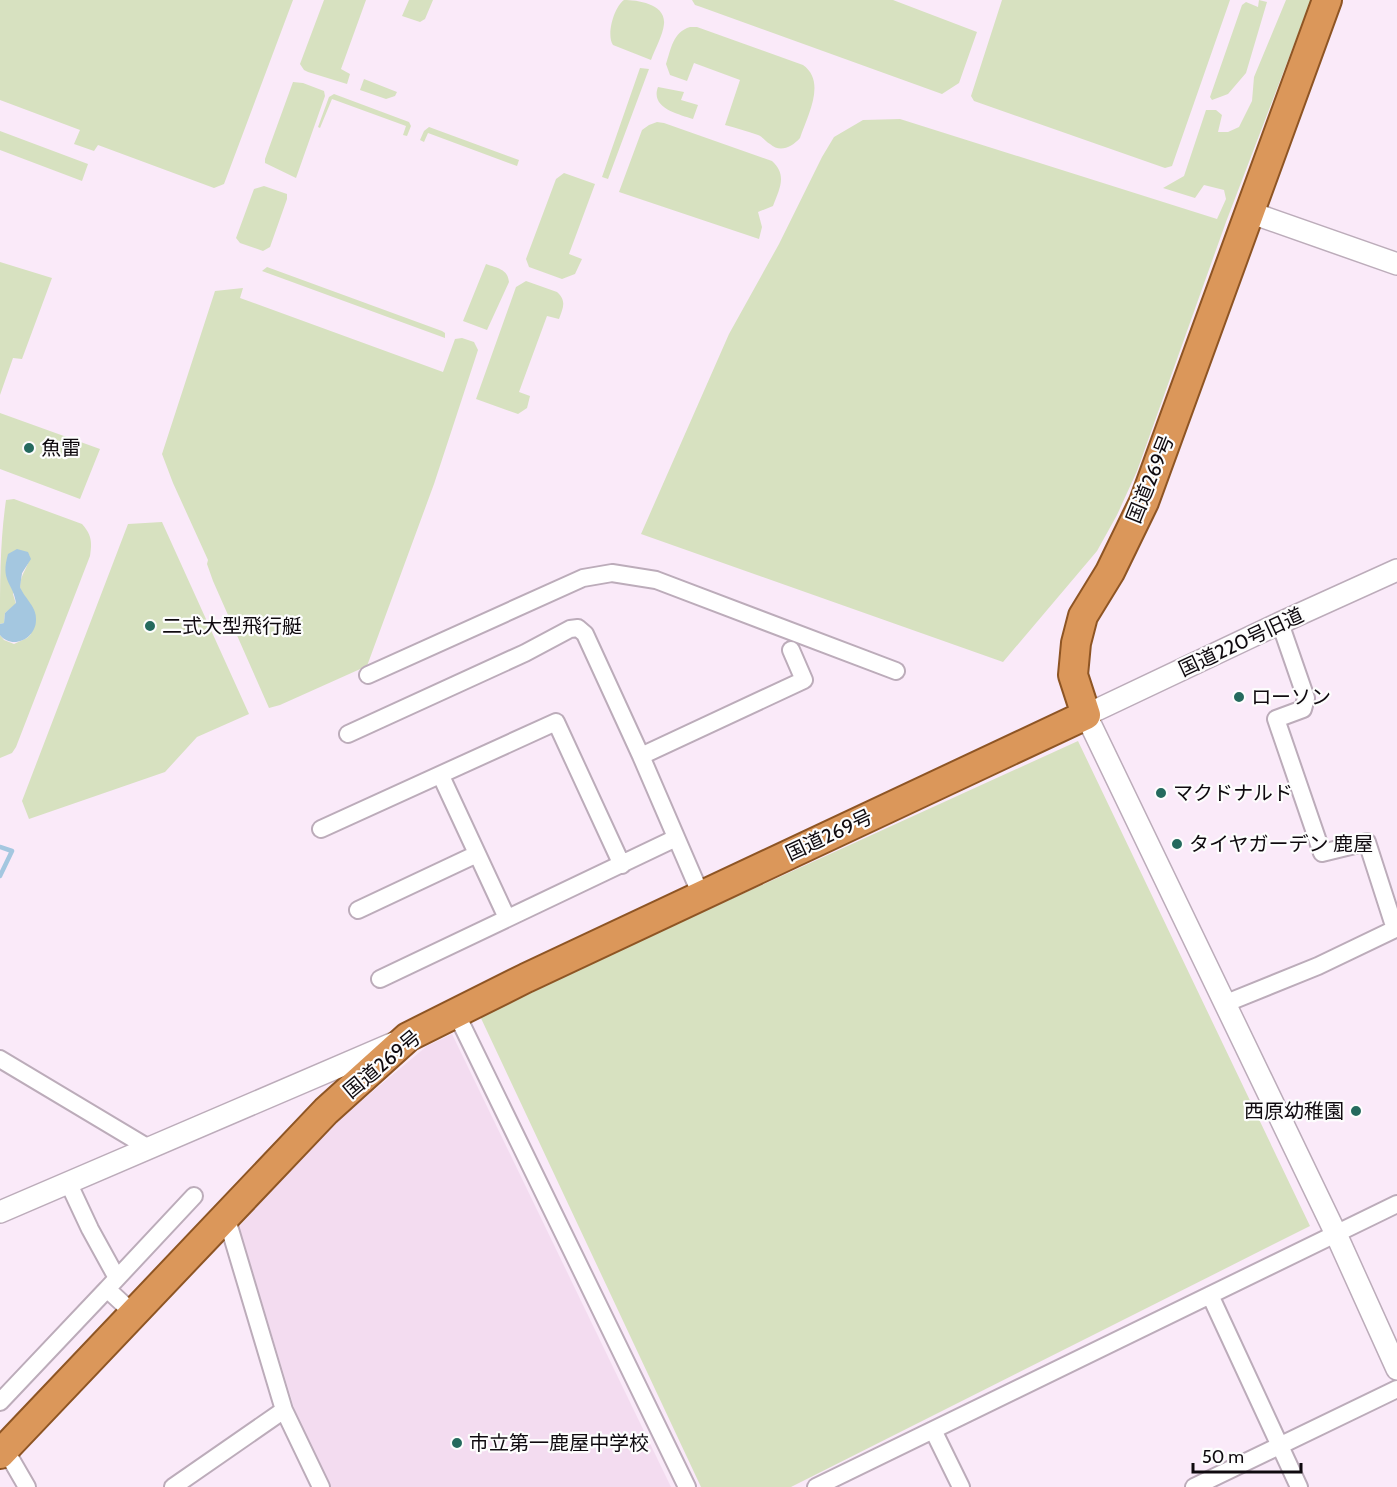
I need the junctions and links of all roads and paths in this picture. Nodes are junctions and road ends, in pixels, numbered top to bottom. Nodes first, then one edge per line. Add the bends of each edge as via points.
1 (1327, 0) edge
2 (1249, 212) junction
3 (1397, 264) edge
4 (1397, 570) edge
5 (1280, 623) junction
6 (791, 650) dead end
7 (896, 671) dead end
8 (368, 675) dead end
9 (1086, 716) junction
10 (348, 734) dead end
11 (641, 756) junction
12 (441, 776) junction
13 (321, 829) dead end
14 (676, 838) junction
15 (477, 854) junction
16 (622, 864) junction
17 (701, 896) junction
18 (358, 910) dead end
19 (1394, 913) edge
20 (507, 918) junction
21 (380, 978) dead end
22 (1224, 1004) junction
23 (456, 1013) junction
24 (408, 1037) junction
25 (0, 1059) edge
26 (147, 1147) junction
27 (68, 1182) junction
28 (194, 1196) dead end
29 (1397, 1204) edge
30 (0, 1212) edge
31 (226, 1216) junction
32 (1336, 1234) junction
33 (112, 1283) junction
34 (1210, 1295) junction
35 (134, 1313) junction
36 (1397, 1369) edge
37 (1397, 1389) edge
38 (0, 1402) edge
39 (284, 1410) junction
40 (933, 1430) junction
41 (1280, 1445) junction
42 (3, 1451) edge
43 (27, 1487) edge
44 (173, 1487) edge
45 (321, 1487) edge
46 (687, 1487) edge
47 (816, 1487) edge
48 (961, 1487) edge
49 (1194, 1487) edge
50 (1299, 1487) edge

1 - 2 highway, 国道269号
2 - 3 street
2 - 9 highway, 国道269号 via 1144,502 1110,572 1083,616 1073,675
4 - 5 street, 国道220号旧道
5 - 9 street, 国道220号旧道
5 - 19 street via 1306,698 1303,709 1276,719 1322,853 1367,842
6 - 11 street via 804,680
7 - 8 street via 656,580 612,573 583,578
9 - 17 highway, 国道269号
9 - 22 street
10 - 11 street via 525,653 570,628 578,628 585,634
11 - 14 street
12 - 13 street
12 - 15 street
12 - 16 street via 556,722
14 - 16 street
14 - 17 street
15 - 18 street
15 - 20 street
16 - 20 street
17 - 23 highway, 国道269号
19 - 22 street via 1395,929
20 - 21 street
22 - 32 street
23 - 24 highway, 国道269号
23 - 46 street
24 - 26 street
24 - 31 highway, 国道269号 via 326,1111
25 - 26 street
26 - 27 street
27 - 30 street
27 - 33 street
28 - 33 street
29 - 32 street
31 - 35 highway, 国道269号
31 - 39 street
32 - 34 street
32 - 36 street
33 - 35 street
33 - 38 street
34 - 40 street
34 - 41 street
35 - 42 highway, 国道269号
37 - 41 street
39 - 44 street
39 - 45 street
40 - 47 street
40 - 48 street
41 - 49 street
41 - 50 street
42 - 43 street

